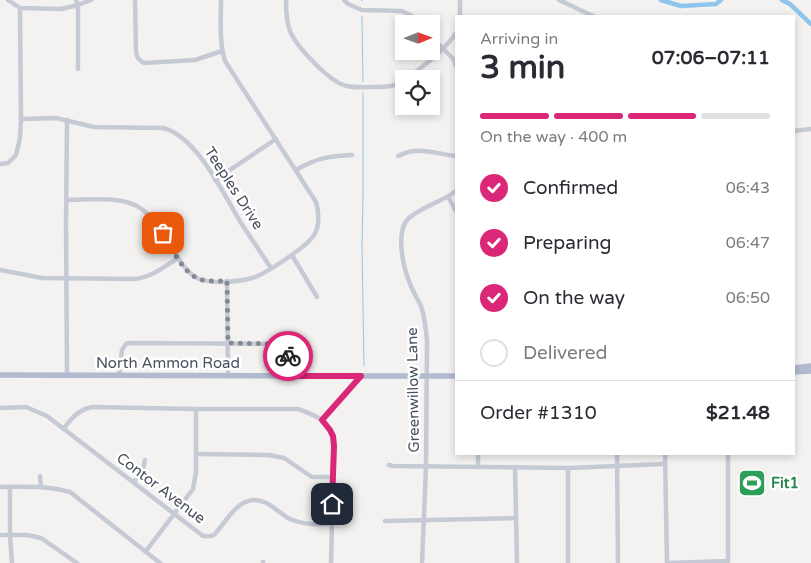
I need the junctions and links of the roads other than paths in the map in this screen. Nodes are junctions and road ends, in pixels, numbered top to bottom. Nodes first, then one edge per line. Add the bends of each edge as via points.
1 (8, 0) edge
2 (91, 0) edge
3 (135, 0) edge
4 (220, 0) edge
5 (286, 0) edge
6 (344, 0) edge
7 (460, 0) edge
8 (559, 0) edge
9 (77, 2) edge
10 (20, 8) junction
11 (410, 15) edge
12 (460, 15) edge
13 (591, 15) edge
14 (455, 35) edge
15 (440, 45) edge
16 (443, 48) junction
17 (222, 51) junction
18 (455, 63) edge
19 (78, 69) dead end
20 (417, 70) edge
21 (395, 85) edge
22 (21, 119) junction
23 (67, 120) junction
24 (811, 129) edge
25 (795, 131) edge
26 (276, 139) junction
27 (352, 155) dead end
28 (398, 156) dead end
29 (455, 156) edge
30 (2, 164) edge
31 (296, 170) junction
32 (215, 180) junction
33 (455, 191) edge
34 (448, 197) junction
35 (67, 200) junction
36 (455, 209) edge
37 (292, 255) junction
38 (178, 258) junction
39 (271, 268) junction
40 (0, 270) edge
41 (66, 279) junction
42 (227, 281) junction
43 (317, 297) dead end
44 (228, 343) junction
45 (811, 366) edge
46 (795, 368) edge
47 (811, 371) edge
48 (795, 372) edge
49 (0, 375) edge
50 (67, 375) junction
51 (119, 376) junction
52 (228, 376) junction
53 (287, 376) junction
54 (361, 376) junction
55 (427, 376) junction
56 (455, 376) edge
57 (0, 408) edge
58 (196, 409) junction
59 (322, 420) junction
60 (64, 428) junction
61 (196, 454) junction
62 (478, 455) edge
63 (617, 455) edge
64 (665, 455) edge
65 (728, 455) edge
66 (145, 460) dead end
67 (665, 464) junction
68 (389, 465) dead end
69 (617, 466) junction
70 (426, 467) junction
71 (478, 467) junction
72 (516, 467) junction
73 (568, 468) junction
74 (40, 476) dead end
75 (332, 476) junction
76 (134, 482) junction
77 (0, 487) edge
78 (10, 487) junction
79 (41, 487) junction
80 (174, 514) junction
81 (516, 518) junction
82 (424, 520) junction
83 (385, 521) dead end
84 (332, 523) junction
85 (0, 535) edge
86 (10, 535) junction
87 (146, 551) junction
88 (12, 563) edge
89 (77, 563) edge
90 (160, 563) edge
91 (331, 563) edge
92 (422, 563) edge
93 (517, 563) edge
94 (568, 563) edge
95 (618, 563) edge
96 (667, 563) edge

1 - 10 street
2 - 9 street
3 - 17 street via 136,52 140,61 185,62
4 - 17 street
5 - 21 street via 290,32 331,79 355,88
6 - 11 street via 362,10 402,11
7 - 12 street
8 - 13 street
9 - 10 street via 61,9
9 - 19 street
10 - 22 street
14 - 16 street
15 - 16 street
16 - 18 street
16 - 20 street
17 - 26 street via 225,61
22 - 23 street, Teeples Drive
22 - 30 street via 16,155
23 - 32 street, Teeples Drive via 94,127 170,130 199,154
23 - 35 street
24 - 25 street
26 - 31 street
26 - 32 street
27 - 31 street via 327,157
28 - 29 street via 421,150
31 - 37 street via 316,202 318,227 309,242
32 - 39 street, Teeples Drive
33 - 34 street, Greenwillow Lane
34 - 36 street
34 - 55 street, Greenwillow Lane via 407,219 401,246 409,283 426,321
35 - 38 street via 114,200 134,204 152,219
35 - 41 street
37 - 39 street
37 - 43 street
38 - 41 street via 143,278
38 - 42 street via 197,278
39 - 42 street via 254,277
40 - 41 street
41 - 50 street
42 - 44 street
44 - 51 street via 129,343 122,350
44 - 52 street
44 - 53 street via 287,346
45 - 46 main road
47 - 48 main road
49 - 50 main road, North Ammon Road
50 - 51 main road, North Ammon Road
51 - 52 main road, North Ammon Road
52 - 53 main road, North Ammon Road
53 - 54 main road, North Ammon Road
54 - 55 main road, North Ammon Road
54 - 59 street
55 - 56 main road, North Ammon Road
55 - 70 street, Greenwillow Lane
57 - 60 street, Contor Avenue via 26,407
58 - 59 street via 298,409
58 - 60 street via 92,407 75,414
58 - 61 street
59 - 75 street via 333,436
60 - 76 street, Contor Avenue
61 - 75 street via 269,455 284,458 312,477
61 - 80 street via 193,489
62 - 71 street
63 - 69 street
64 - 67 street
65 - 96 street via 728,561
66 - 76 street
67 - 69 street
67 - 96 street
68 - 70 street
69 - 73 street
69 - 95 street
70 - 71 street
70 - 82 street, Greenwillow Lane
71 - 72 street
72 - 73 street
72 - 81 street
73 - 94 street
74 - 79 street
75 - 84 street
76 - 80 street, Contor Avenue
77 - 78 street
78 - 79 street
78 - 86 street
79 - 87 street via 70,492
80 - 84 street, Contor Avenue via 202,536 214,535 239,506 254,500 265,502 300,523
80 - 87 street
81 - 82 street
81 - 93 street
82 - 83 street
82 - 92 street, Greenwillow Lane
84 - 91 street
85 - 86 street
86 - 88 street
86 - 89 street via 41,538
87 - 90 street

